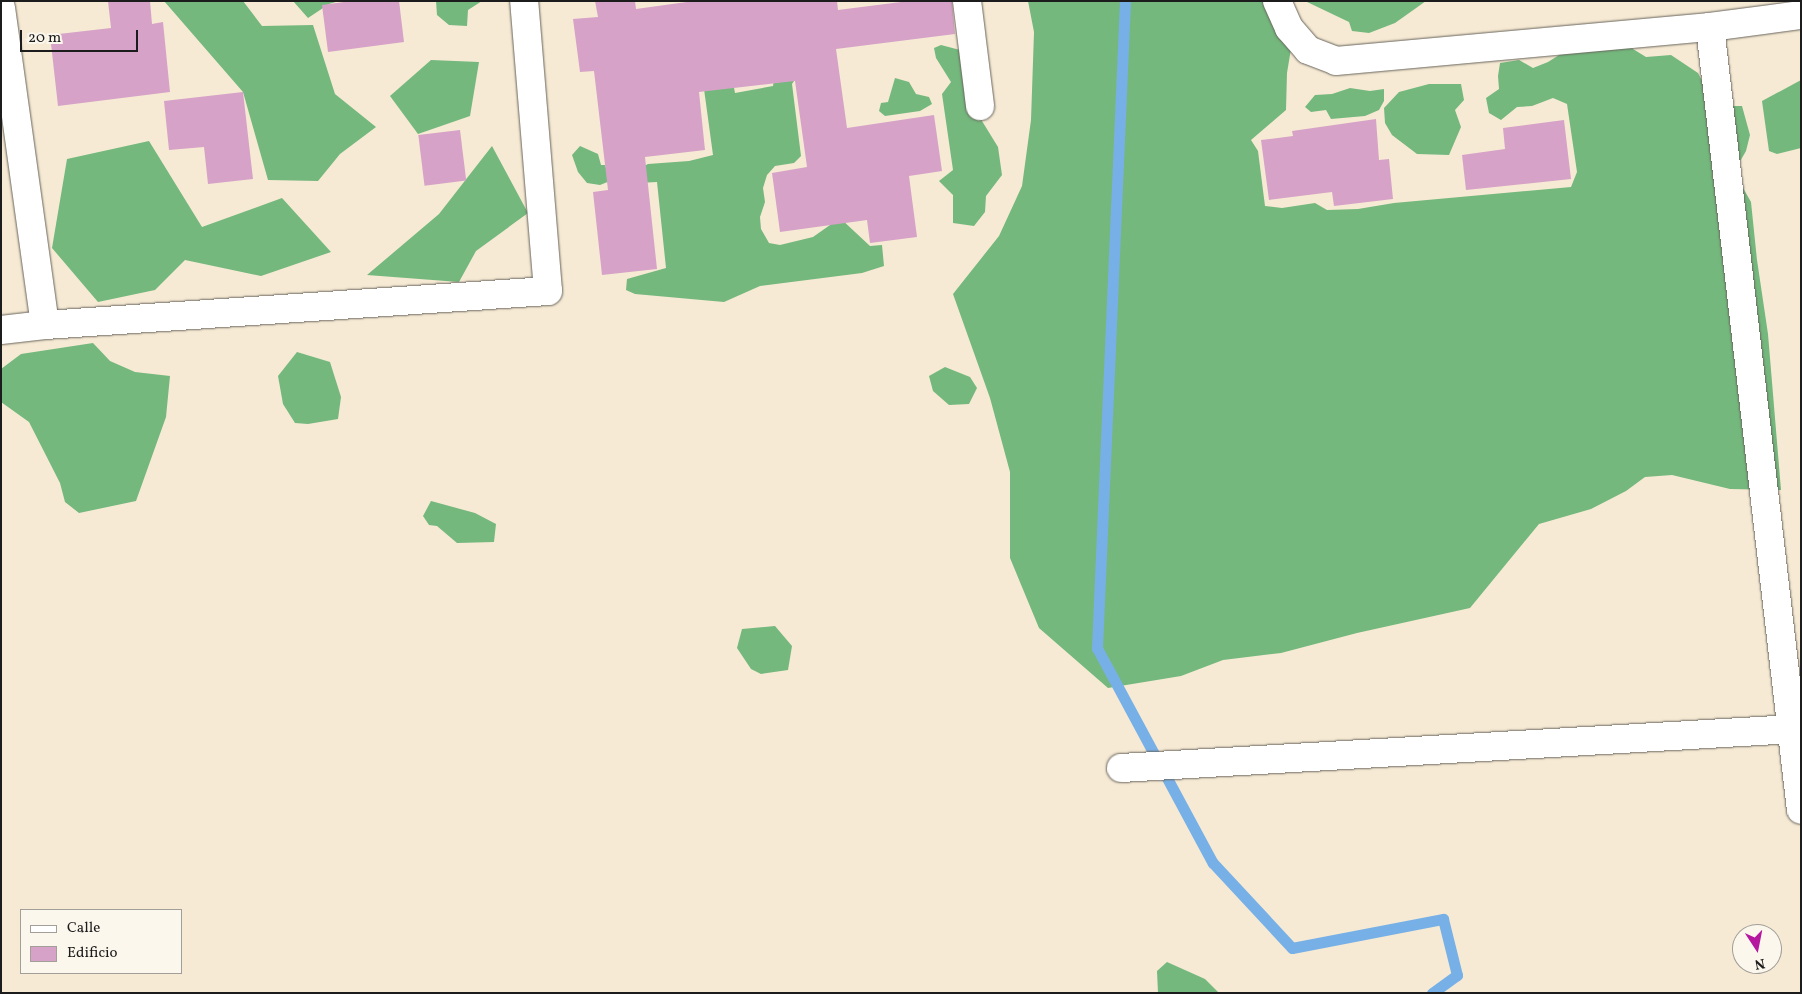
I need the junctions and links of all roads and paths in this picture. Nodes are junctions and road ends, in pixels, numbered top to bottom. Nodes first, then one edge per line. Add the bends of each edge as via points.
1 (524, 1) edge
2 (967, 1) edge
3 (1277, 1) edge
4 (1, 8) edge
5 (1801, 15) edge
6 (1710, 27) junction
7 (980, 106) dead end
8 (44, 325) junction
9 (1, 330) edge
10 (1792, 729) junction
11 (1121, 768) dead end
12 (1801, 810) edge

1 - 8 street via 548,291
2 - 7 street
3 - 6 street via 1290,28 1308,50 1336,61
4 - 8 street
5 - 6 street
6 - 10 street
8 - 9 street
10 - 11 street
10 - 12 street

